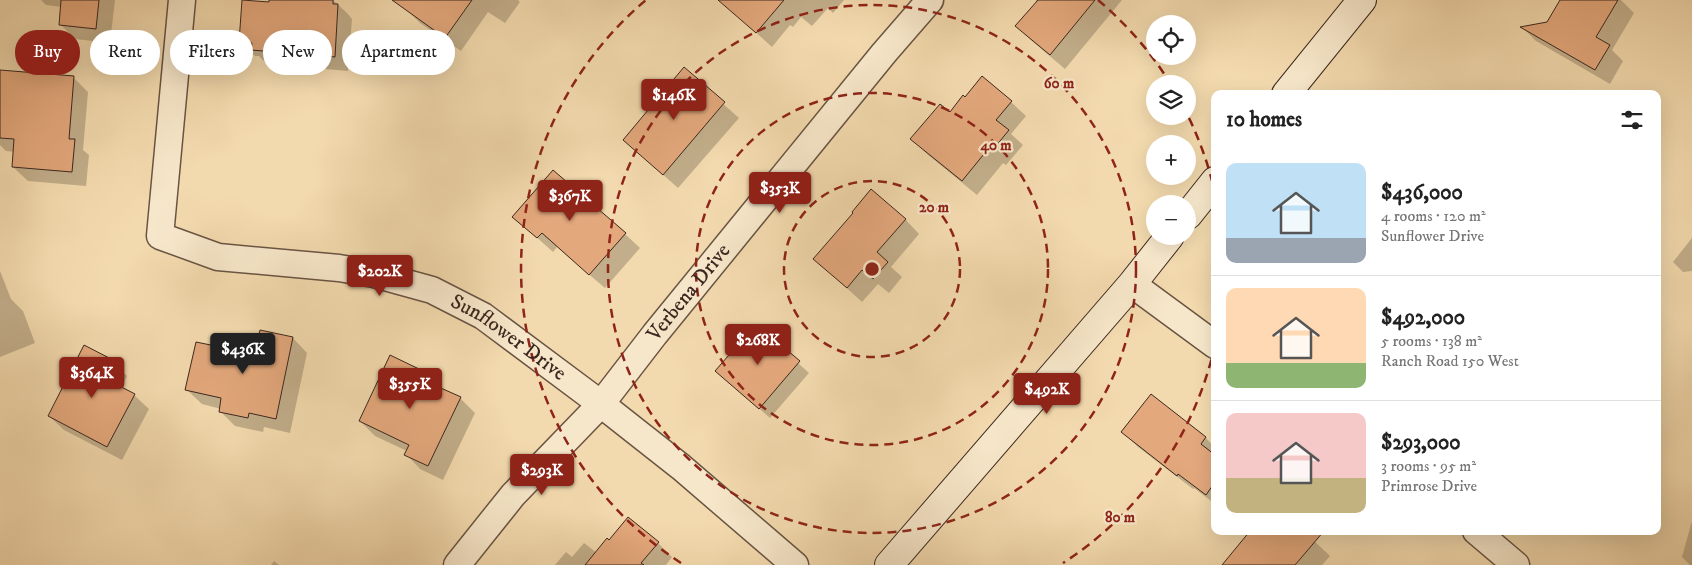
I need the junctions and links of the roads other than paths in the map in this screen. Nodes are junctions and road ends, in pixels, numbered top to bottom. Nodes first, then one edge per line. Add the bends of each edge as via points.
1 (182, 0) edge
2 (930, 0) edge
3 (1362, 0) edge
4 (1289, 90) edge
5 (1211, 186) edge
6 (1196, 205) edge
7 (1163, 245) edge
8 (1132, 284) junction
9 (1211, 342) edge
10 (601, 404) junction
11 (1481, 535) edge
12 (456, 565) edge
13 (795, 565) edge
14 (889, 565) edge
15 (1516, 565) edge

1 - 10 street, Sunflower Drive via 160,236 218,257 340,268 432,290 483,316
2 - 10 street, Verbena Drive
3 - 4 main road
5 - 6 main road
7 - 8 main road
8 - 9 street
8 - 14 main road
10 - 12 street, Verbena Drive via 513,495
10 - 13 street, Sunflower Drive via 681,467
11 - 15 street

